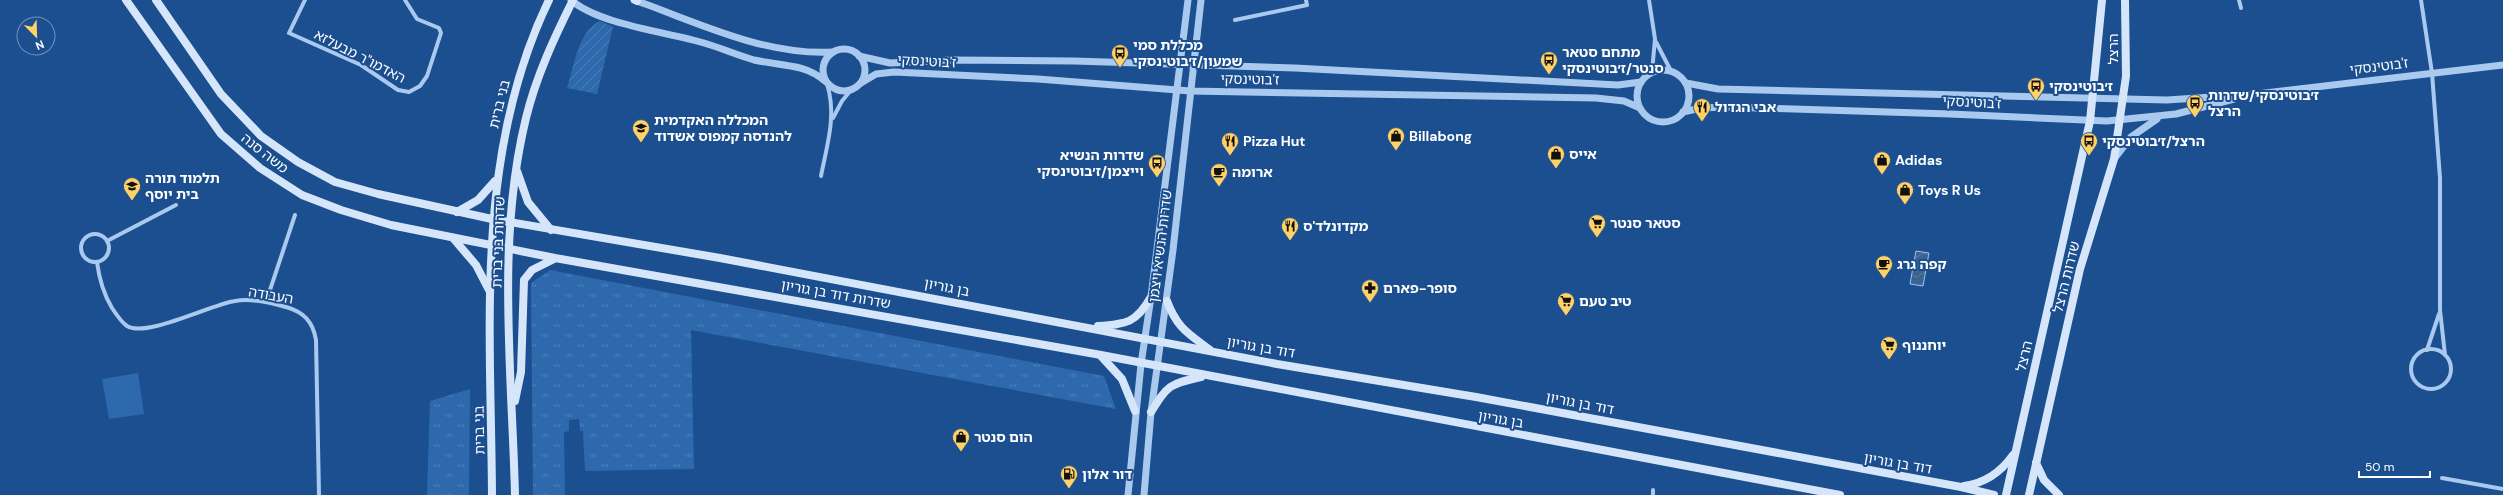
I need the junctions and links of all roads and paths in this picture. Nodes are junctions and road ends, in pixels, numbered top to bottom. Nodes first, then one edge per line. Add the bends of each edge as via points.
1 (126, 0) edge
2 (156, 0) edge
3 (305, 0) edge
4 (405, 0) edge
5 (549, 0) edge
6 (572, 0) edge
7 (635, 0) edge
8 (1188, 0) edge
9 (1201, 0) edge
10 (1306, 0) edge
11 (1649, 0) edge
12 (2102, 0) edge
13 (2125, 0) edge
14 (2240, 0) edge
15 (2421, 0) edge
16 (2240, 8) dead end
17 (1235, 20) dead end
18 (1655, 39) junction
19 (833, 52) junction
20 (859, 56) junction
21 (1180, 64) junction
22 (1193, 64) junction
23 (2503, 65) edge
24 (1671, 71) junction
25 (1652, 72) junction
26 (2432, 73) junction
27 (1641, 82) junction
28 (826, 83) junction
29 (861, 83) junction
30 (1686, 83) junction
31 (850, 90) junction
32 (1177, 90) junction
33 (1190, 91) junction
34 (2257, 94) junction
35 (2094, 97) junction
36 (2124, 99) junction
37 (1640, 108) junction
38 (1683, 112) junction
39 (2163, 117) junction
40 (2090, 121) junction
41 (2121, 121) junction
42 (832, 122) junction
43 (2114, 159) junction
44 (517, 168) junction
45 (821, 176) dead end
46 (497, 178) junction
47 (176, 205) dead end
48 (457, 212) junction
49 (294, 215) dead end
50 (492, 219) junction
51 (511, 222) junction
52 (552, 230) junction
53 (452, 237) junction
54 (107, 241) junction
55 (491, 246) junction
56 (510, 249) junction
57 (555, 258) junction
58 (97, 262) junction
59 (2059, 266) joint
60 (801, 273) joint
61 (490, 293) junction
62 (1151, 298) junction
63 (1167, 301) junction
64 (266, 302) junction
65 (2440, 310) junction
66 (1088, 327) junction
67 (1145, 338) junction
68 (1161, 340) junction
69 (2427, 350) junction
70 (1212, 352) junction
71 (1101, 355) junction
72 (2445, 355) junction
73 (1141, 364) junction
74 (1158, 367) junction
75 (1205, 376) junction
76 (513, 412) junction
77 (1135, 412) junction
78 (1151, 412) junction
79 (2015, 453) junction
80 (2036, 463) junction
81 (2442, 478) dead end
82 (1961, 487) junction
83 (2503, 489) edge
84 (1653, 490) dead end
85 (319, 495) edge
86 (492, 495) edge
87 (515, 495) edge
88 (1128, 495) edge
89 (1144, 495) edge
90 (1653, 495) edge
91 (1840, 495) edge
92 (1994, 495) edge
93 (2006, 495) edge
94 (2029, 495) edge
95 (2058, 495) edge

1 - 53 main road, משה סנה via 221,134 260,168 302,195 341,210 392,225
2 - 48 main road, משה סנה via 220,94 260,136 298,162 336,182
3 - 4 street, האדמו"ר מבעלזא via 289,33 361,65 398,90 409,92 420,86 427,76 442,32 417,19
5 - 46 main road, בני ברית via 525,54 508,120
6 - 28 street via 589,11 654,32 705,43 755,60 809,70
6 - 44 main road, שדרות בני ברית via 533,93
7 - 19 street via 751,42 801,51
8 - 21 street, שדרות הנשיא ויצמן
9 - 22 street, שדרות הנשיא ויצמן
10 - 17 street via 1307,5
11 - 18 street
12 - 35 main road, שדרות הרצל
13 - 36 main road, הרצל
14 - 16 street
15 - 26 street
18 - 24 street
18 - 25 street
19 - 20 street via 847,49
19 - 28 street via 824,63 822,72
20 - 21 street, ז'בוטינסקי via 895,63 976,60
20 - 29 street via 865,69
21 - 22 street, ז'בוטינסקי
21 - 32 street, שדרות הנשיא ויצמן
22 - 27 street, ז'בוטינסקי via 1618,85
22 - 33 street, שדרות הנשיא ויצמן
23 - 26 street, ז'בוטינסקי
24 - 25 street
24 - 30 street via 1678,74
25 - 27 street
26 - 34 street, ז'בוטינסקי
26 - 65 street via 2440,199
27 - 37 street via 1637,93
28 - 31 street via 838,91
28 - 42 street via 832,104
29 - 31 street
29 - 32 street, ז'בוטינסקי via 876,74 894,72 1038,79
30 - 35 street, ז'בוטינסקי via 1718,89
30 - 38 street via 1689,98
31 - 42 street via 837,109
32 - 33 street, ז'בוטינסקי
32 - 62 street, שדרות הנשיא ויצמן
33 - 37 street, ז'בוטינסקי via 1596,98 1624,101
33 - 63 street, שדרות הנשיא ויצמן
34 - 36 street, ז'בוטינסקי via 2167,100
34 - 39 street, ז'בוטינסקי
35 - 36 street, ז'בוטינסקי
35 - 40 main road, שדרות הרצל
36 - 41 main road, שדרות הרצל
37 - 38 street via 1646,116 1659,121 1672,120
38 - 40 street, ז'בוטינסקי via 1726,107
39 - 41 street, ז'בוטינסקי
39 - 43 street via 2131,137
40 - 41 street, ז'בוטינסקי
40 - 59 main road, שדרות הרצל
41 - 43 main road, שדרות הרצל
42 - 45 street
43 - 80 main road, שדרות הרצל via 2080,269
44 - 51 main road, שדרות בני ברית
44 - 52 main road via 528,202
46 - 48 main road via 478,200
46 - 50 main road, בני ברית
47 - 54 street
48 - 50 main road, משה סנה
49 - 64 street
50 - 51 main road, משה סנה
50 - 55 main road, שדרות בני ברית
51 - 52 main road, שדרות דוד בן גוריון
51 - 56 main road, שדרות בני ברית
52 - 60 main road, שדרות דוד בן גוריון
53 - 55 main road, משה סנה
53 - 61 main road via 476,265
54 - 58 street via 108,254
54 - 58 street via 96,234 84,240 81,248 84,257
55 - 56 main road, שדרות דוד בן גוריון
55 - 61 main road, שדרות בני ברית
56 - 57 main road, שדרות דוד בן גוריון
56 - 76 main road, שדרות בני ברית
57 - 71 main road, שדרות דוד בן גוריון
57 - 76 main road via 532,270 524,280 521,372
58 - 64 street, העבודה via 107,299 121,321 135,329 160,325 235,301
59 - 79 main road, הרצל
60 - 66 main road, בן גוריון
61 - 86 main road, בני ברית
62 - 66 main road via 1141,314 1132,320 1120,324
62 - 67 street, שדרות הנשיא ויצמן
63 - 68 street, שדרות הנשיא ויצמן
63 - 70 main road via 1173,319 1180,327
64 - 85 street, העבודה via 305,315 315,331
65 - 69 street
65 - 72 street
66 - 67 main road
67 - 68 main road
67 - 73 street, שדרות הנשיא ויצמן
68 - 70 main road, דוד בן גוריון
68 - 74 street, שדרות הנשיא ויצמן
69 - 72 street via 2437,350
69 - 72 street via 2415,358 2411,368 2414,378 2424,388 2436,389 2446,382 2451,370
70 - 82 main road, דוד בן גוריון via 1476,397
71 - 73 main road, שדרות דוד בן גוריון
71 - 77 main road via 1122,379
73 - 74 main road, שדרות דוד בן גוריון
73 - 77 street, שדרות הנשיא ויצמן
74 - 75 main road, בן גוריון
74 - 78 street, שדרות הנשיא ויצמן
75 - 78 main road via 1171,385 1164,390
75 - 91 main road, בן גוריון
76 - 87 main road, שדרות בני ברית
77 - 88 street, שדרות הנשיא ויצמן
78 - 89 street, שדרות הנשיא ויצמן
79 - 82 main road via 2001,471 1982,482
79 - 93 main road
80 - 94 main road
80 - 95 main road via 2044,480
81 - 83 street
82 - 92 main road, דוד בן גוריון
84 - 90 street

